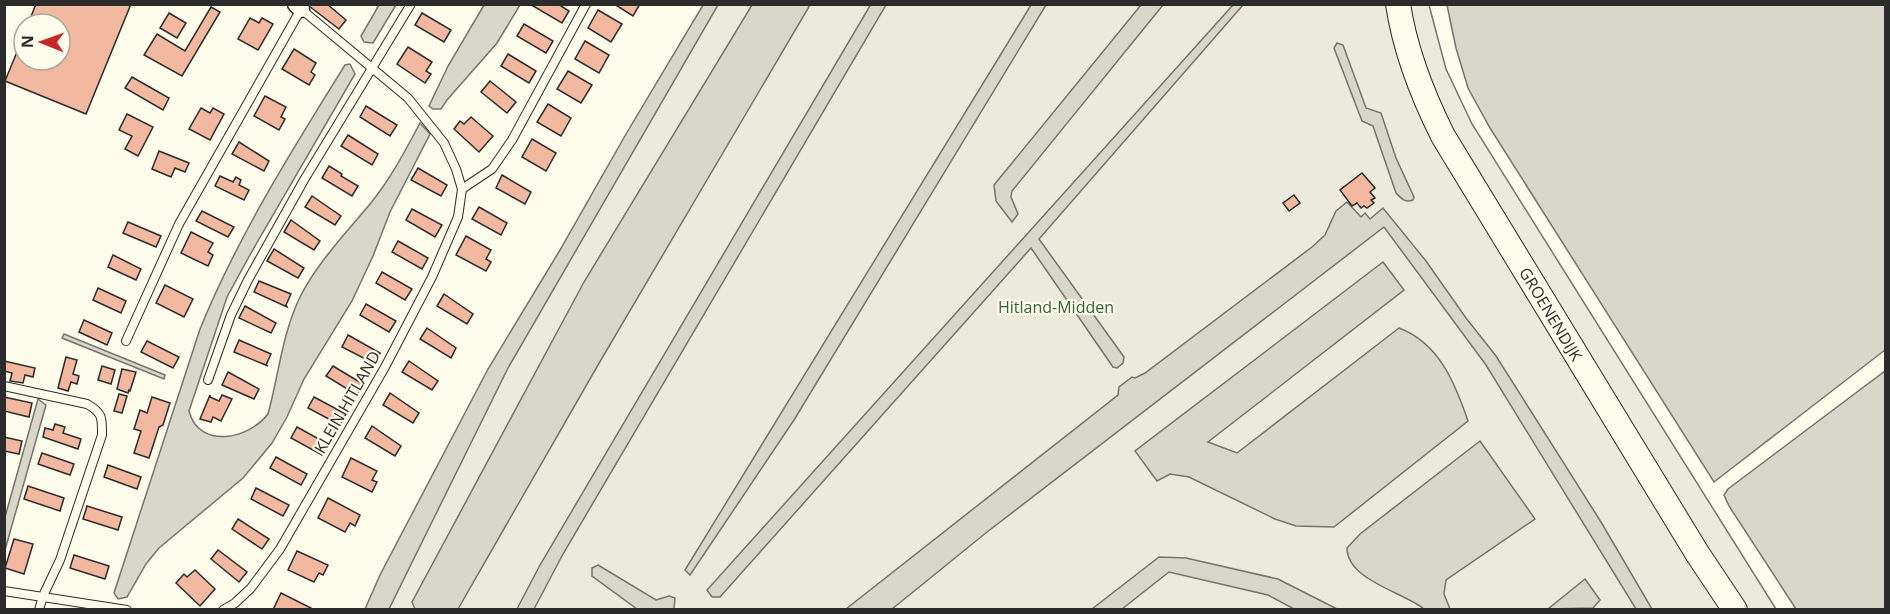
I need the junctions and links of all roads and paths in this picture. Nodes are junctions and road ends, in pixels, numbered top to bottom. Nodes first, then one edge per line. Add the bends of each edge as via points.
1 (411, 4) edge
2 (586, 4) edge
3 (1398, 4) edge
4 (298, 7) edge
5 (373, 68) junction
6 (462, 189) junction
7 (126, 341) dead end
8 (208, 380) dead end
9 (4, 386) edge
10 (4, 591) edge
11 (43, 596) junction
12 (39, 609) edge
13 (128, 609) edge
14 (223, 609) edge
15 (1735, 609) edge

1 - 5 lane
2 - 6 lane via 512,140 492,169
3 - 15 street, GROENENDIJK via 1412,65 1443,136
4 - 5 lane, KLEIN HITLAND
4 - 7 lane via 179,224
5 - 6 lane, KLEIN HITLAND via 429,122 444,143
5 - 8 lane via 248,280
6 - 14 lane, KLEIN HITLAND via 458,217 385,367 280,549 251,588
9 - 11 lane via 87,404 98,410 102,420 102,435 60,560
10 - 11 lane
11 - 12 lane
11 - 13 lane

